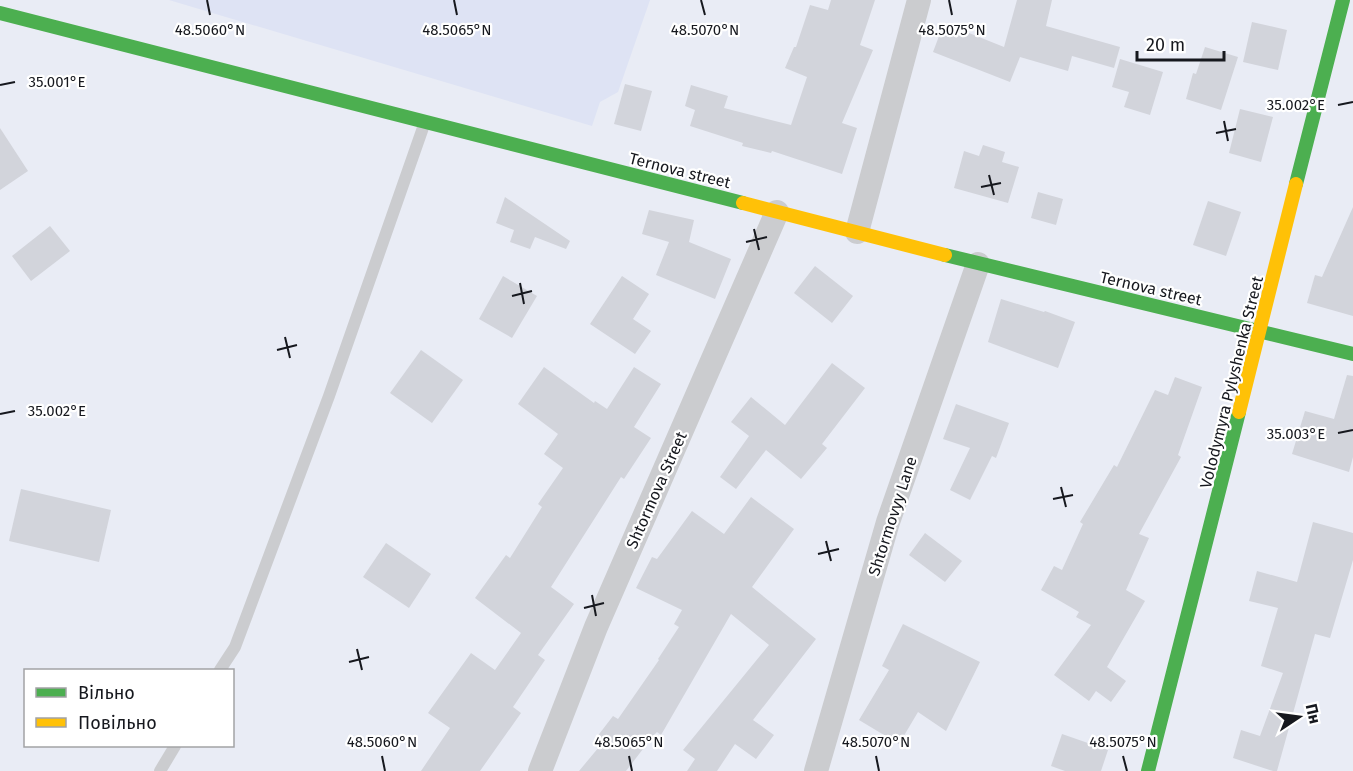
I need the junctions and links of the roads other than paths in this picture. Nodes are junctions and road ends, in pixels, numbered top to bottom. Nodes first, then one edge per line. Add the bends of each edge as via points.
1 (919, 0) edge
2 (1343, 0) edge
3 (0, 13) edge
4 (426, 121) junction
5 (777, 212) junction
6 (857, 231) junction
7 (978, 264) junction
8 (1261, 332) junction
9 (1353, 354) edge
10 (221, 669) edge
11 (174, 747) edge
12 (160, 771) edge
13 (540, 771) edge
14 (816, 771) edge
15 (1148, 771) edge

1 - 6 street
2 - 8 street, Volodymyra Pylyshenka Street
3 - 4 street, Ternova street
4 - 5 street, Ternova street
4 - 10 lane via 325,407 235,646
5 - 6 street, Ternova street
5 - 13 street, Shtormova Street via 596,627
6 - 7 street, Ternova street
7 - 8 street, Ternova street
7 - 14 street, Shtormovyy Lane via 888,522
8 - 9 street, Ternova street
8 - 15 street, Volodymyra Pylyshenka Street
11 - 12 lane

